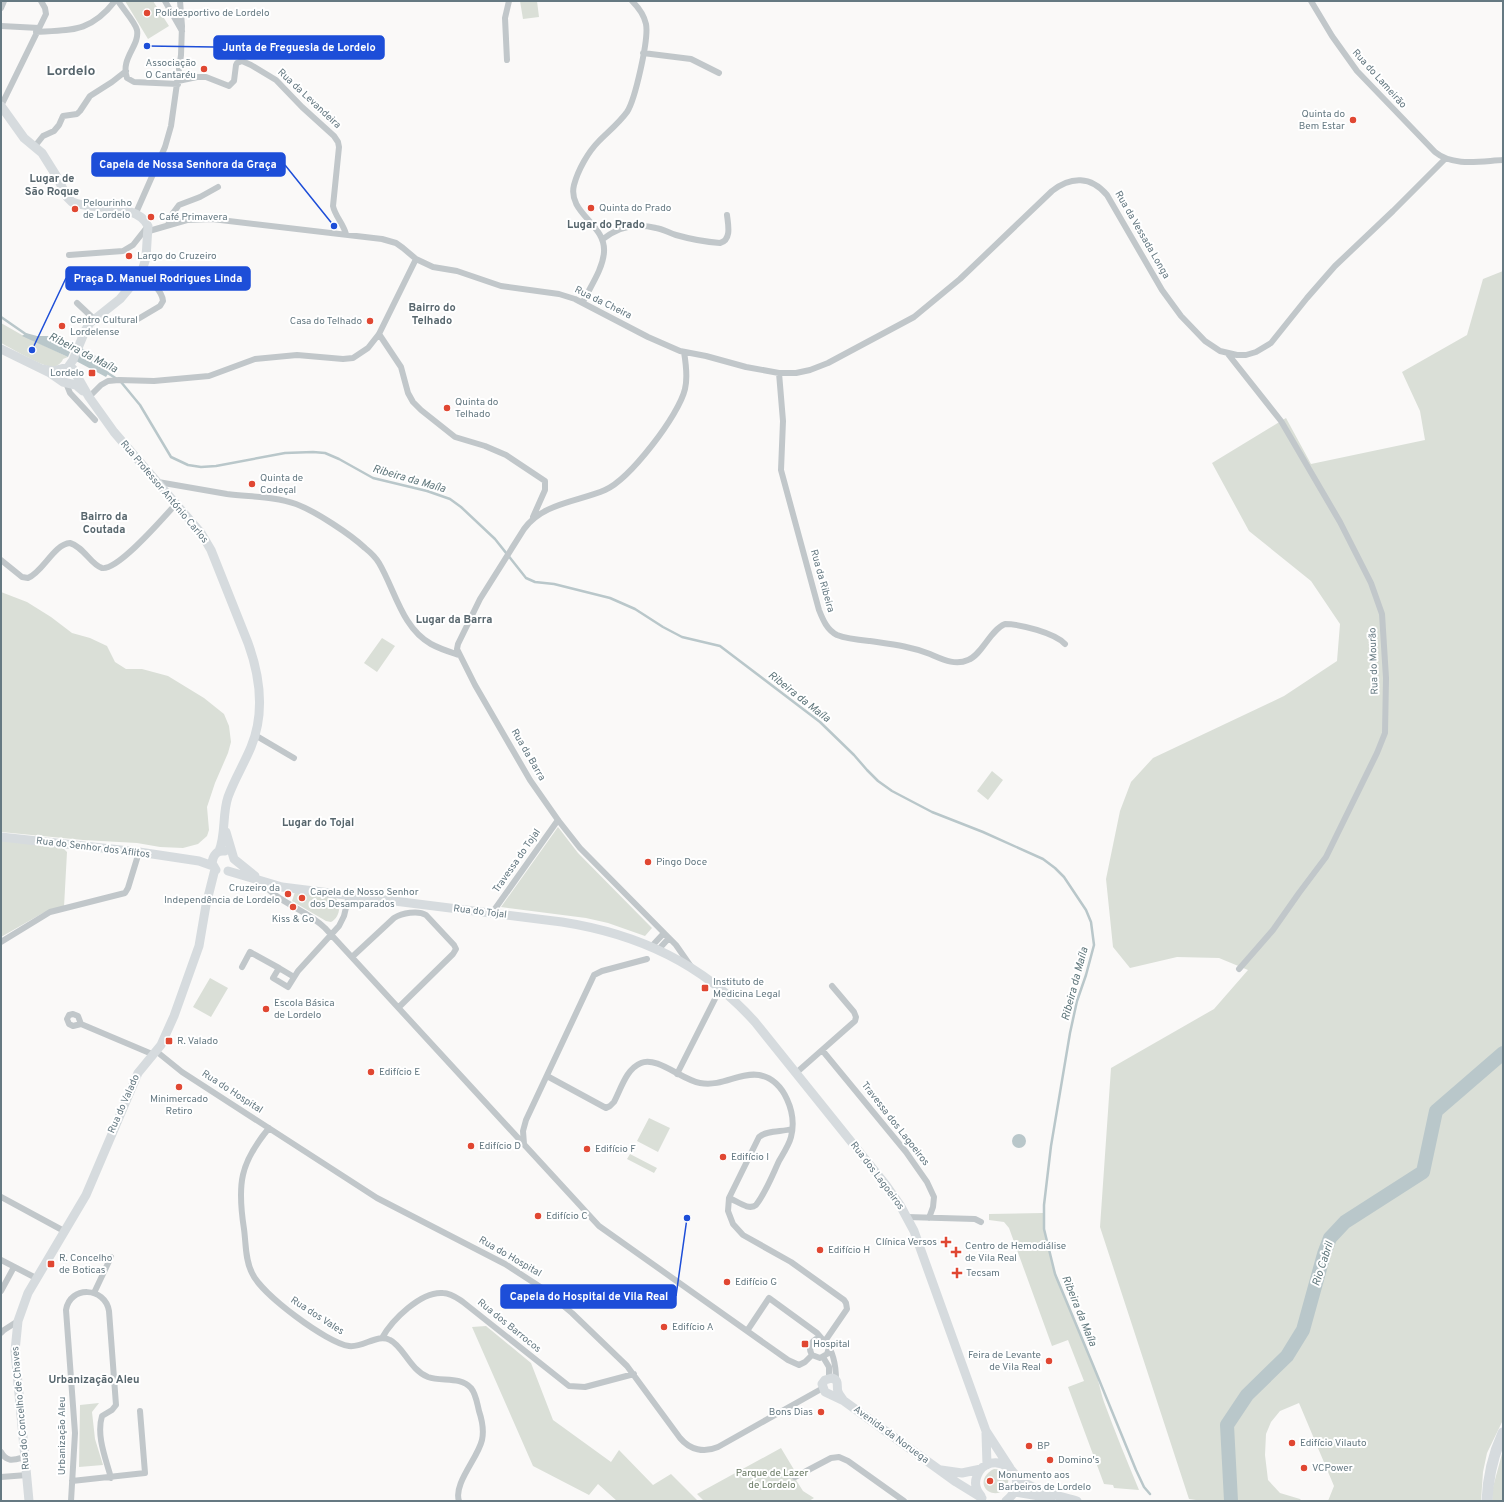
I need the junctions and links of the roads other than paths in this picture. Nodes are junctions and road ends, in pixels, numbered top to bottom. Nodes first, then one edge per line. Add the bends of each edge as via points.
1 (4, 1) edge
2 (41, 1) edge
3 (115, 1) edge
4 (118, 1) edge
5 (164, 1) edge
6 (180, 1) edge
7 (509, 1) edge
8 (632, 1) edge
9 (1311, 1) edge
10 (1, 8) edge
11 (1, 26) edge
12 (38, 30) junction
13 (182, 31) junction
14 (643, 52) junction
15 (507, 60) dead end
16 (126, 71) junction
17 (719, 73) dead end
18 (178, 82) junction
19 (1, 106) edge
20 (35, 146) junction
21 (1445, 158) junction
22 (1503, 160) edge
23 (218, 188) dead end
24 (136, 215) junction
25 (727, 215) dead end
26 (168, 225) junction
27 (148, 229) junction
28 (346, 234) junction
29 (603, 239) junction
30 (69, 255) dead end
31 (416, 259) junction
32 (141, 274) junction
33 (583, 302) junction
34 (77, 303) dead end
35 (94, 319) junction
36 (138, 319) dead end
37 (379, 334) junction
38 (1, 349) edge
39 (684, 352) junction
40 (1228, 354) junction
41 (70, 367) junction
42 (42, 369) junction
43 (779, 373) junction
44 (65, 382) junction
45 (89, 397) junction
46 (95, 420) dead end
47 (158, 482) junction
48 (176, 504) junction
49 (532, 520) junction
50 (1, 560) edge
51 (1066, 644) dead end
52 (460, 655) junction
53 (255, 735) junction
54 (294, 758) dead end
55 (224, 820) junction
56 (558, 820) junction
57 (1, 837) edge
58 (139, 852) junction
59 (218, 852) junction
60 (233, 857) junction
61 (185, 860) junction
62 (214, 868) junction
63 (227, 872) junction
64 (260, 881) junction
65 (212, 886) junction
66 (349, 895) junction
67 (492, 914) junction
68 (664, 933) junction
69 (332, 935) junction
70 (669, 938) junction
71 (1, 942) edge
72 (655, 948) junction
73 (352, 957) junction
74 (647, 959) dead end
75 (242, 967) dead end
76 (278, 968) junction
77 (693, 968) junction
78 (1239, 968) dead end
79 (294, 977) junction
80 (832, 986) dead end
81 (720, 989) junction
82 (399, 1007) junction
83 (81, 1024) dead end
84 (822, 1050) junction
85 (154, 1053) junction
86 (796, 1073) junction
87 (677, 1074) junction
88 (547, 1076) junction
89 (269, 1128) junction
90 (792, 1129) junction
91 (524, 1145) junction
92 (1, 1197) edge
93 (729, 1198) junction
94 (907, 1217) junction
95 (929, 1218) junction
96 (981, 1222) dead end
97 (64, 1232) junction
98 (111, 1257) dead end
99 (1, 1260) edge
100 (14, 1267) junction
101 (36, 1278) junction
102 (1, 1291) edge
103 (94, 1293) junction
104 (18, 1321) junction
105 (747, 1331) junction
106 (1, 1334) edge
107 (382, 1338) junction
108 (824, 1340) junction
109 (829, 1348) junction
110 (812, 1355) junction
111 (823, 1357) junction
112 (634, 1374) junction
113 (833, 1379) junction
114 (830, 1391) junction
115 (140, 1410) dead end
116 (986, 1431) junction
117 (1503, 1433) edge
118 (1, 1452) edge
119 (25, 1457) junction
120 (984, 1467) junction
121 (938, 1469) junction
122 (1013, 1472) junction
123 (27, 1475) junction
124 (1, 1477) edge
125 (795, 1477) dead end
126 (111, 1478) junction
127 (72, 1481) junction
128 (1011, 1497) edge
129 (984, 1499) edge
130 (29, 1501) edge
131 (71, 1501) edge
132 (459, 1501) edge
133 (904, 1501) edge
134 (1072, 1501) edge
135 (1077, 1501) edge
136 (1487, 1501) edge

1 - 10 street
2 - 12 street via 46,14
3 - 12 street via 103,14 84,27 73,30
4 - 16 street via 137,32 127,60
5 - 13 street
6 - 13 street
7 - 15 street via 505,18
8 - 14 street via 646,25
9 - 21 street, Rua do Lameirão via 1357,71 1435,152
11 - 12 street
12 - 19 street
13 - 18 street
14 - 17 street via 691,59
14 - 29 street via 629,109 595,145 574,185 573,195 576,204
16 - 18 street via 127,78 132,82
16 - 20 street via 90,96 77,114 63,116 54,132 43,136
18 - 24 street via 165,147
18 - 28 street, Rua da Levandeira via 203,77 231,86 236,65 242,61 273,78 338,142 333,206
19 - 20 main road via 24,138
20 - 24 main road via 45,157 72,202 123,210
21 - 22 street via 1465,162
21 - 40 street via 1335,266 1271,343 1256,352
23 - 26 street via 180,205 173,211
24 - 27 main road via 145,222
25 - 29 street via 727,237 720,243 683,237 645,226 624,228 612,232
26 - 27 street, Rua da Cheira
26 - 28 street, Rua da Cheira via 187,220 212,219
27 - 30 street via 131,247 119,252
27 - 32 main road via 145,266
28 - 31 street, Rua da Cheira via 389,240
29 - 33 street via 601,265
31 - 33 street, Rua da Cheira via 434,267 457,271 501,286 560,294
31 - 37 street
32 - 35 main road via 120,299
32 - 36 street via 161,295 163,301 161,305
33 - 39 street, Rua da Cheira via 648,337
34 - 35 street
35 - 41 main road via 87,327
37 - 45 street via 364,351 350,359 272,356 247,361 210,376 108,382
37 - 49 street via 401,367 408,393 421,410 454,437 500,452 545,481 545,490
38 - 42 main road
39 - 43 street, Rua da Cheira
39 - 49 street via 686,385 682,396 660,434 626,475 610,488 548,509
40 - 43 street, Rua da Vessada Longa via 1206,341 1172,304 1102,189 1090,182 1075,180 1063,183 1052,191 960,278 909,320 819,367 800,373
40 - 78 street, Rua do Mourão via 1281,421 1340,522 1371,583 1382,614 1386,678 1385,733 1326,857 1274,930
41 - 42 main road via 53,371
41 - 44 main road via 60,373
41 - 44 main road via 73,381
41 - 45 main road
42 - 44 main road
43 - 51 street, Rua da Ribeira via 783,421 781,470 819,610 830,630 836,635 848,638 910,647 953,662 972,658 998,628 1005,624 1037,631
44 - 45 main road via 78,386
44 - 46 street via 70,393
45 - 47 main road, Rua Professor António Carlos via 131,453
47 - 48 main road, Rua Professor António Carlos
47 - 52 street via 280,500 305,508 358,542 379,562 410,625 420,636 432,645
48 - 50 street via 128,554 108,567 98,566 80,548 70,543 62,546 29,578 22,577
48 - 53 main road, Rua Professor António Carlos via 208,544 254,658 260,705
49 - 52 street via 480,599 457,649
52 - 56 street, Rua da Barra via 530,780
53 - 54 street
53 - 55 main road, Rua Professor António Carlos via 228,796
55 - 59 main road via 223,839
55 - 60 main road
56 - 67 street, Travessa do Tojal
56 - 68 street, Rua da Barra via 580,848
57 - 58 main road, Rua do Senhor dos Aflitos
58 - 61 main road, Rua do Senhor dos Aflitos
58 - 71 street via 125,893 50,912
59 - 60 main road via 227,851
59 - 61 main road
59 - 62 main road via 212,859
60 - 63 main road via 233,866
60 - 64 main road
61 - 62 main road, Rua do Senhor dos Aflitos via 202,862
62 - 63 main road
62 - 65 main road, Rua do Valado
63 - 64 main road, Rua do Tojal
63 - 65 main road via 216,878
64 - 66 main road, Rua do Tojal via 282,887
64 - 69 street via 270,892 317,920
65 - 85 main road, Rua do Valado via 198,950 174,1016 163,1041
66 - 67 main road, Rua do Tojal
66 - 69 street via 342,921
67 - 72 main road, Rua do Tojal via 592,927
68 - 70 street, Rua da Barra
68 - 72 street
69 - 73 street
69 - 79 street
70 - 72 street
70 - 77 street, Rua da Barra
72 - 77 main road, Rua do Tojal
73 - 82 street
73 - 82 street via 399,915 426,915 456,949
74 - 88 street via 594,975
75 - 76 street via 250,952
76 - 79 street
76 - 79 street via 273,978 278,981 288,986
77 - 81 main road, Rua dos Lagoeiros
80 - 84 street via 854,1012 856,1019
81 - 86 main road, Rua dos Lagoeiros via 750,1016
81 - 87 street
82 - 91 street
83 - 85 street, Rua do Hospital
84 - 86 street
84 - 95 street, Travessa dos Lagoeiros via 906,1152 927,1182 934,1197
85 - 89 street, Rua do Hospital
85 - 97 main road, Rua do Valado via 138,1073 90,1187
86 - 94 main road, Rua dos Lagoeiros via 890,1189
87 - 88 street via 654,1062 642,1062 631,1070 612,1104 606,1108
87 - 90 street via 708,1084 750,1075 768,1079 779,1087 787,1099 792,1114
88 - 91 street via 525,1122
89 - 107 street, Rua dos Vales via 251,1152 243,1174 241,1210 248,1264 252,1275 288,1311 340,1344 360,1346
89 - 112 street, Rua do Hospital via 377,1198 500,1261 529,1279 572,1313
90 - 93 street via 767,1133 759,1137
90 - 93 street via 790,1141 756,1204 750,1207
91 - 105 street via 605,1231
92 - 97 street
93 - 108 street via 729,1217 740,1233 791,1262 844,1300 847,1306 845,1312
94 - 95 street
94 - 116 main road, Rua dos Lagoeiros
95 - 96 street via 975,1219
97 - 101 main road, Rua do Concelho de Chaves
98 - 103 street
99 - 100 street
100 - 101 street
100 - 102 street
101 - 104 main road, Rua do Concelho de Chaves via 25,1299
103 - 126 street via 102,1297 107,1304 110,1318 116,1405 102,1416 100,1429
103 - 127 street, Urbanização Aleu via 75,1295 68,1302 66,1310 74,1411
104 - 106 street
104 - 119 main road, Rua do Concelho de Chaves via 15,1351
105 - 108 street via 769,1298
105 - 110 street via 796,1364 802,1364
107 - 112 street, Rua dos Barrocos via 395,1320 411,1306 431,1295 444,1293 463,1302 569,1386 585,1387
107 - 132 street via 393,1342 425,1376 459,1381 468,1385 474,1393 483,1436 481,1446 460,1486 457,1495
108 - 109 street
108 - 110 street via 816,1339 812,1343
109 - 111 street
109 - 113 street via 835,1363
110 - 111 street via 817,1358
111 - 113 street
112 - 114 street, Rua do Hospital via 682,1441 702,1450 710,1450
113 - 114 main road via 838,1385
113 - 114 main road via 823,1382
114 - 121 main road, Avenida da Noruega
115 - 126 street, Urbanização Aleu via 145,1474
116 - 120 main road, Rua dos Lagoeiros
116 - 122 main road, Rua dos Lagoeiros
117 - 136 highway via 1492,1461
118 - 119 street via 10,1461
119 - 123 main road, Rua do Concelho de Chaves
120 - 121 main road, Avenida da Noruega via 962,1473
120 - 122 main road, Avenida da Noruega via 999,1463
120 - 129 main road, Rua dos Lagoeiros via 976,1480 976,1486
121 - 129 main road, Avenida da Noruega
122 - 128 main road via 1016,1480
122 - 135 main road via 1021,1481 1036,1488
123 - 124 street
123 - 130 main road, Rua do Concelho de Chaves
125 - 133 street via 831,1458 839,1457
126 - 127 street, Urbanização Aleu
127 - 131 street, Urbanização Aleu
128 - 134 main road

